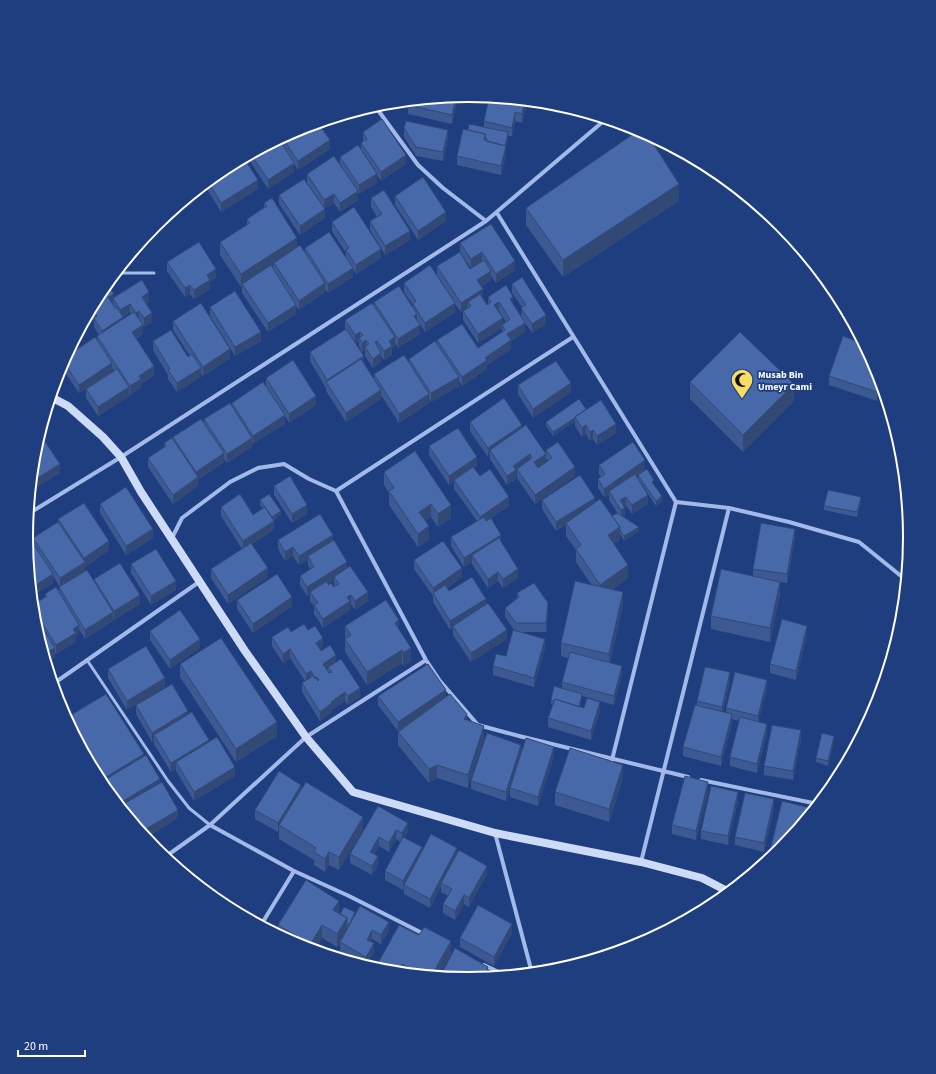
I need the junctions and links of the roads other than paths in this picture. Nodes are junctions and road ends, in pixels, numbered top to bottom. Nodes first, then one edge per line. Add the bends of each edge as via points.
1 (378, 111) edge
2 (601, 123) edge
3 (497, 213) junction
4 (486, 222) junction
5 (122, 273) edge
6 (154, 273) dead end
7 (573, 337) junction
8 (55, 399) edge
9 (120, 458) junction
10 (336, 492) junction
11 (676, 502) junction
12 (729, 508) junction
13 (34, 510) edge
14 (171, 539) junction
15 (901, 576) edge
16 (199, 582) junction
17 (87, 660) junction
18 (426, 660) junction
19 (57, 681) edge
20 (306, 737) junction
21 (612, 760) junction
22 (664, 772) junction
23 (812, 803) edge
24 (210, 825) junction
25 (494, 833) junction
26 (170, 854) edge
27 (641, 862) junction
28 (294, 871) junction
29 (723, 889) edge
30 (264, 921) edge
31 (431, 938) edge
32 (478, 962) edge
33 (530, 967) edge
34 (493, 971) edge

1 - 4 street via 418,165
2 - 3 street
3 - 4 street
3 - 7 street
4 - 9 street
5 - 6 lane
7 - 10 street
7 - 11 street
8 - 9 street via 68,406 103,437
9 - 13 street
9 - 14 street
10 - 14 street via 284,464 258,468 230,482 182,518
10 - 18 street
11 - 12 street
11 - 21 street
12 - 15 street via 859,542
12 - 22 street
14 - 16 street
16 - 17 street
16 - 20 street
17 - 19 street
17 - 24 lane via 168,781 189,808
18 - 20 street
18 - 21 street via 440,681 478,725
20 - 24 street
20 - 25 street via 353,792
21 - 22 street
22 - 23 street
22 - 27 street
24 - 26 street
24 - 28 street
25 - 27 street
25 - 33 street
27 - 29 street via 702,878
28 - 30 street
28 - 31 street
32 - 34 street

